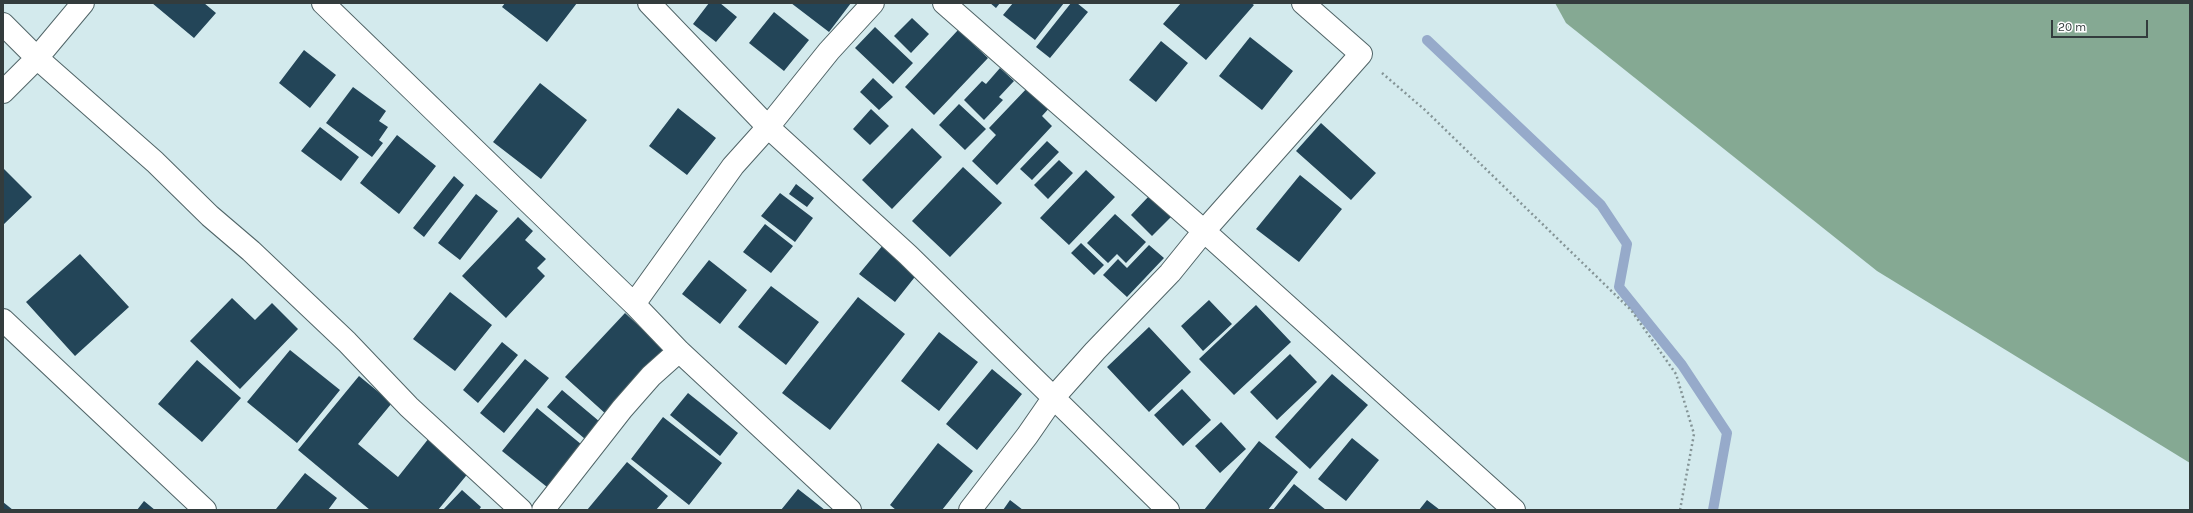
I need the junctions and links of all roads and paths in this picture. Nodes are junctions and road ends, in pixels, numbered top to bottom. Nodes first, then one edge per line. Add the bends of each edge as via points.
1 (83, 3) edge
2 (323, 3) edge
3 (649, 3) edge
4 (873, 3) edge
5 (944, 3) edge
6 (1303, 3) edge
7 (3, 24) edge
8 (1361, 54) junction
9 (37, 58) junction
10 (3, 92) edge
11 (768, 127) junction
12 (1204, 231) junction
13 (634, 304) junction
14 (3, 320) edge
15 (679, 351) junction
16 (1054, 397) junction
17 (205, 510) edge
18 (520, 510) edge
19 (543, 510) edge
20 (850, 510) edge
21 (970, 510) edge
22 (1168, 510) edge
23 (1514, 510) edge
24 (1680, 510) edge

1 - 9 street
2 - 13 street
3 - 11 street
4 - 11 street via 829,51
5 - 12 street
6 - 8 street
7 - 9 street
8 - 12 street
8 - 24 path via 1425,110 1631,310 1676,374 1694,434
9 - 10 street
9 - 18 street via 251,251 347,342 409,407
11 - 13 street via 733,166
11 - 16 street via 908,256
12 - 16 street via 1170,273
12 - 23 street
13 - 15 street
14 - 17 street
15 - 19 street via 651,376 622,409
15 - 20 street
16 - 21 street
16 - 22 street

